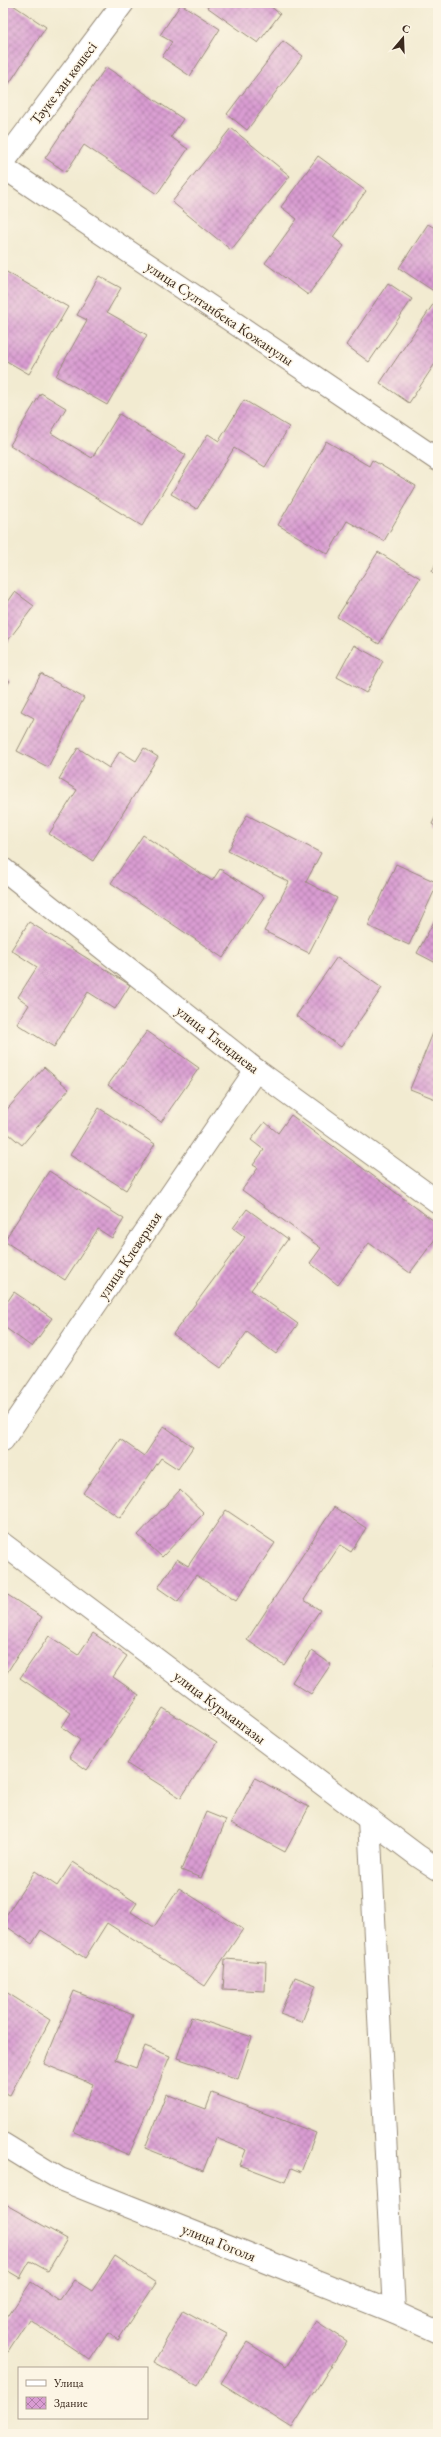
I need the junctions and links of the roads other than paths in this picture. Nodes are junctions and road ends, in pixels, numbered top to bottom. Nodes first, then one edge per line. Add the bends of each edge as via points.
1 (123, 3) edge
2 (3, 163) edge
3 (3, 167) edge
4 (438, 460) edge
5 (3, 869) edge
6 (256, 1070) junction
7 (438, 1202) edge
8 (3, 1440) edge
9 (3, 1544) edge
10 (370, 1819) junction
11 (438, 1869) edge
12 (3, 2144) edge
13 (394, 2312) junction
14 (438, 2332) edge

1 - 2 street, Тәуке хан көшесі
3 - 4 street, улица Султанбека Кожанулы
5 - 6 street, улица Тлендиева
6 - 7 street, улица Тлендиева
6 - 8 street, улица Клеверная
9 - 10 street, улица Курмангазы
10 - 11 street, улица Курмангазы
10 - 13 street
12 - 13 street, улица Гоголя via 60,2179
13 - 14 street, улица Гоголя

